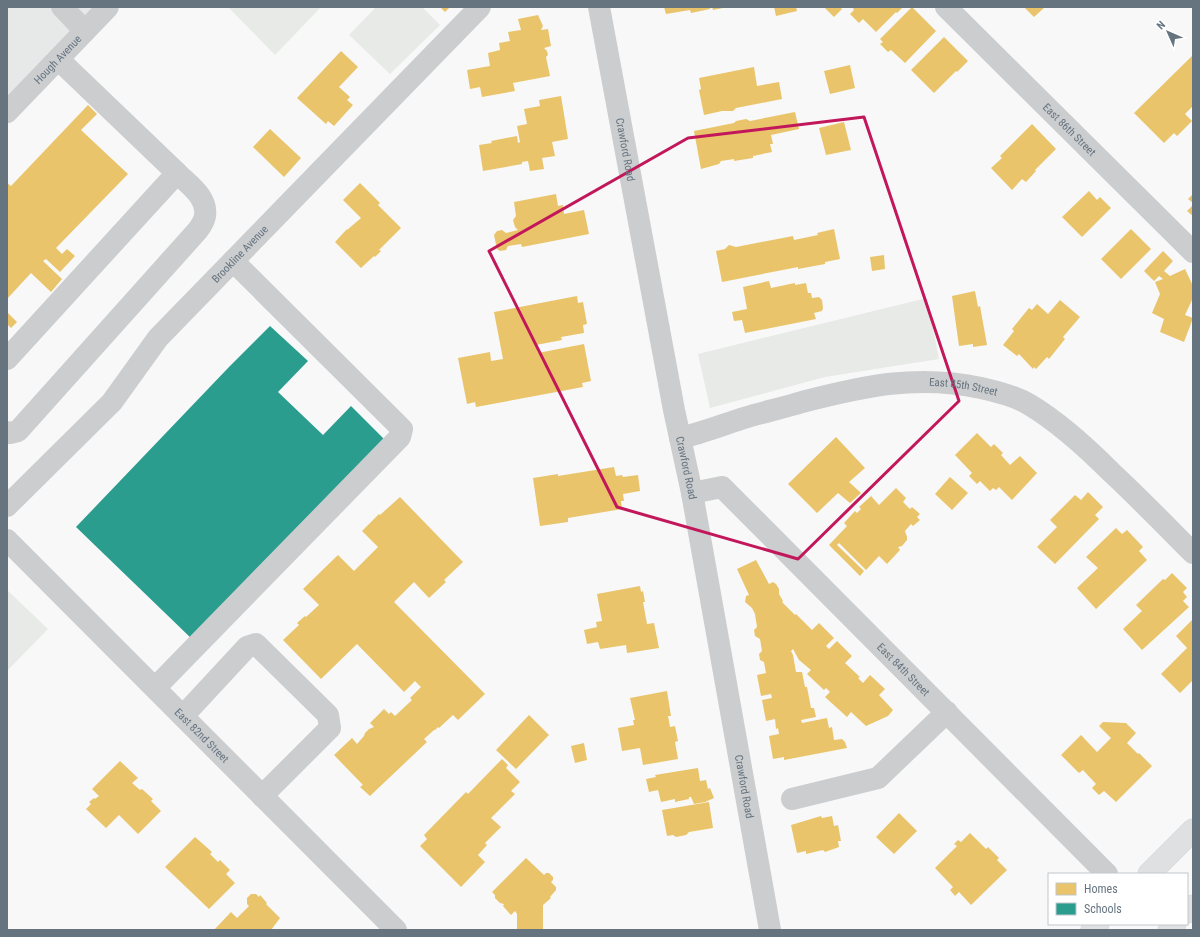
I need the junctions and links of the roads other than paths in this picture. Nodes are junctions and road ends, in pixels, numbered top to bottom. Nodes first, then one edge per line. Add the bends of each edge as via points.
1 (62, 7) edge
2 (108, 7) edge
3 (480, 7) edge
4 (600, 7) edge
5 (946, 7) edge
6 (85, 31) junction
7 (58, 59) junction
8 (7, 112) edge
9 (177, 173) junction
10 (1193, 252) edge
11 (233, 261) junction
12 (7, 359) edge
13 (7, 432) edge
14 (680, 438) junction
15 (692, 493) junction
16 (7, 506) edge
17 (7, 540) edge
18 (1193, 553) edge
19 (155, 688) junction
20 (947, 712) junction
21 (183, 716) junction
22 (262, 796) junction
23 (792, 799) dead end
24 (1193, 830) edge
25 (1106, 873) edge
26 (1150, 873) edge
27 (396, 930) edge
28 (770, 930) edge

1 - 6 street
2 - 6 street, Hough Avenue
3 - 11 street, Brookline Avenue
4 - 14 street, Crawford Road
5 - 10 street, East 86th Street
6 - 7 street, Hough Avenue
7 - 8 street, Hough Avenue
7 - 9 street
9 - 12 street
9 - 13 street via 200,195 205,205 205,217 198,230 18,431
11 - 16 street, Brookline Avenue via 158,338 112,402
11 - 19 street via 402,429 400,437
14 - 15 street, Crawford Road
14 - 18 street, East 85th Street via 862,387 936,381 981,388 1015,397 1056,422
15 - 20 street, East 84th Street via 722,487
15 - 28 street, Crawford Road
17 - 19 street, East 82nd Street
19 - 21 street, East 82nd Street
20 - 23 street via 878,778
20 - 25 street, East 84th Street
21 - 22 street, East 82nd Street
21 - 22 street via 247,647 256,644 328,715 330,728
22 - 27 street, East 82nd Street
24 - 26 main road

